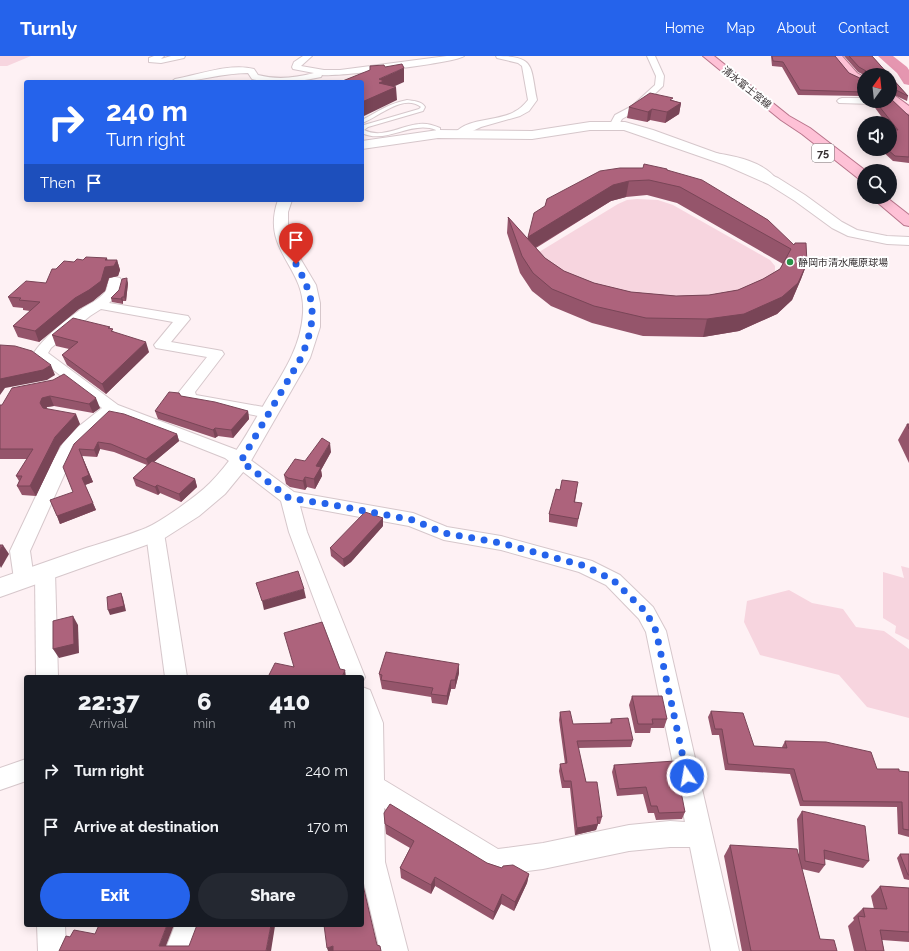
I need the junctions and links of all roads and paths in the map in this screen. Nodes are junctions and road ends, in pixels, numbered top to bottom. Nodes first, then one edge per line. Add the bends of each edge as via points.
1 (160, 56) edge
2 (181, 56) edge
3 (308, 56) edge
4 (460, 56) edge
5 (500, 56) edge
6 (651, 56) edge
7 (708, 56) edge
8 (837, 56) edge
9 (324, 73) junction
10 (857, 78) edge
11 (185, 80) edge
12 (268, 80) edge
13 (295, 80) edge
14 (842, 102) dead end
15 (857, 102) edge
16 (897, 103) edge
17 (909, 111) edge
18 (786, 118) junction
19 (364, 121) edge
20 (614, 126) junction
21 (364, 128) edge
22 (364, 132) edge
23 (438, 134) junction
24 (459, 134) junction
25 (364, 145) edge
26 (857, 171) edge
27 (857, 180) edge
28 (897, 201) edge
29 (284, 202) edge
30 (887, 204) edge
31 (909, 210) edge
32 (909, 222) edge
33 (909, 241) edge
34 (115, 281) dead end
35 (99, 305) junction
36 (69, 375) junction
37 (52, 385) edge
38 (112, 408) junction
39 (269, 413) junction
40 (75, 417) edge
41 (96, 421) junction
42 (241, 461) junction
43 (289, 498) junction
44 (155, 532) junction
45 (45, 572) junction
46 (24, 579) junction
47 (0, 588) edge
48 (47, 675) edge
49 (176, 675) edge
50 (353, 675) edge
51 (364, 702) edge
52 (24, 771) edge
53 (0, 779) edge
54 (367, 785) edge
55 (700, 835) junction
56 (51, 927) edge
57 (189, 927) edge
58 (52, 951) edge
59 (179, 951) edge
60 (394, 951) edge
61 (725, 951) edge

1 - 2 street via 152,60 161,61
3 - 9 street via 296,67
4 - 9 street
5 - 24 street via 521,61 526,65 533,100 516,116 468,127
6 - 20 street via 660,76 659,86 635,108 618,117
7 - 18 main road, 清水富士宮線 / 75
8 - 10 main road
9 - 13 street
11 - 12 street via 239,70 251,71 254,76
14 - 15 street
16 - 17 main road
18 - 26 main road, 清水富士宮線 / 75
18 - 27 main road, 清水富士宮線 / 75 via 796,131
19 - 21 lane via 400,103 415,102 423,107 421,110
20 - 24 street via 590,126 532,135
20 - 33 street via 637,129 748,169 773,181 844,229 871,237
22 - 23 lane via 380,135 427,125 438,129
23 - 24 street
23 - 25 street
28 - 31 main road
29 - 39 street via 281,212 281,232 284,243 308,285 312,314 307,343 301,358
30 - 32 main road
34 - 35 street via 112,293
35 - 36 street via 34,352
35 - 39 street via 183,319 161,345 217,354 187,392 190,399
36 - 37 street
36 - 38 street
38 - 41 street
38 - 42 street via 231,454
39 - 42 street
40 - 41 street
41 - 46 street via 69,447 20,551
42 - 43 street
42 - 44 street via 217,489 192,510
43 - 50 street via 298,532
43 - 55 street via 413,520 444,533 501,543 585,566 613,580 646,612 656,631
44 - 45 street
44 - 49 street
45 - 46 street
45 - 48 street
46 - 47 street
51 - 54 street via 372,723
52 - 53 street
54 - 55 street via 496,862 543,856 629,838 670,834
54 - 60 street via 372,862
55 - 61 street
56 - 58 street
57 - 59 street

